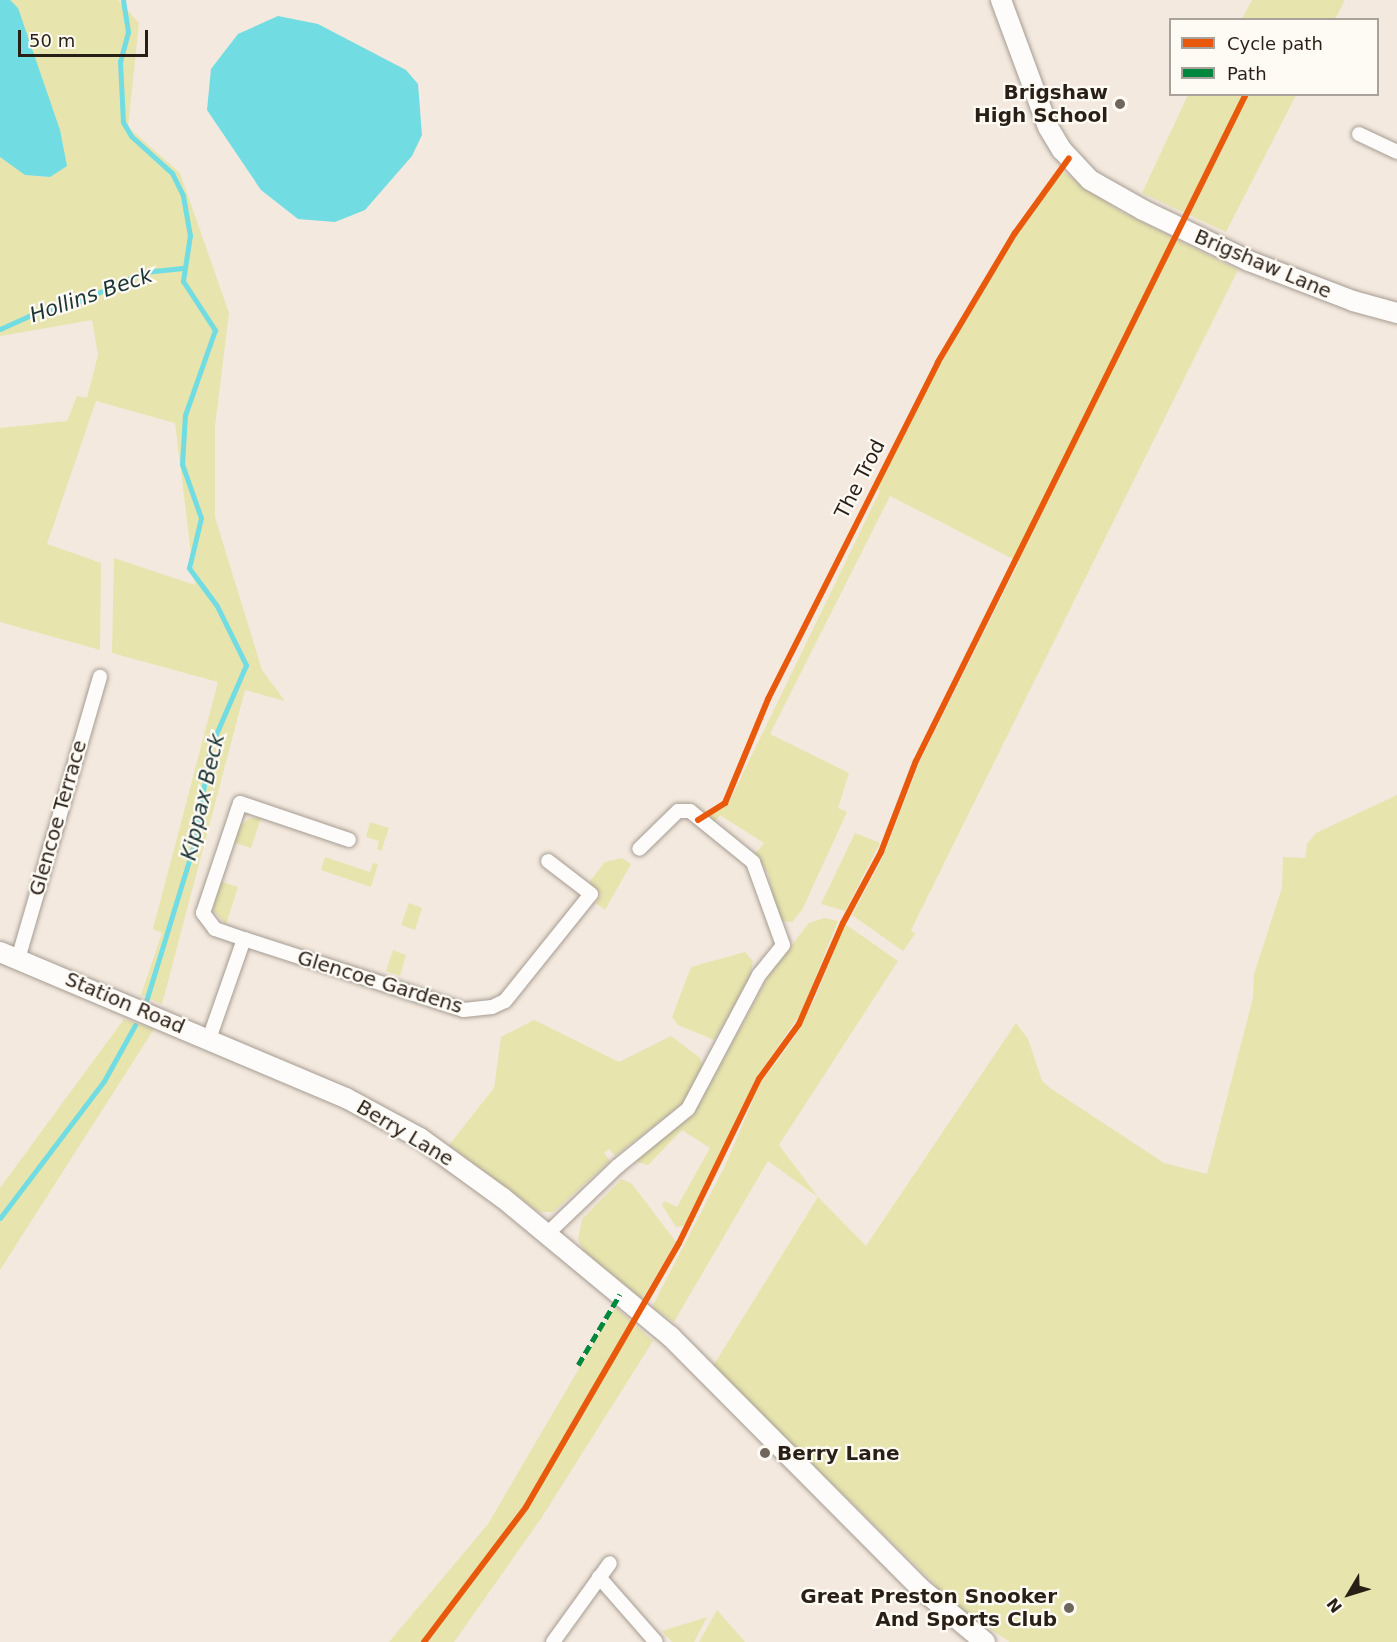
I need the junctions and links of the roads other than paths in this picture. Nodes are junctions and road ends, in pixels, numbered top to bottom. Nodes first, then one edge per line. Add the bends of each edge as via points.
1 (1001, 0) edge
2 (1359, 135) dead end
3 (1397, 152) edge
4 (1397, 313) edge
5 (100, 677) dead end
6 (349, 840) dead end
7 (639, 849) dead end
8 (548, 861) dead end
9 (244, 939) junction
10 (9, 955) edge
11 (209, 1039) junction
12 (249, 1055) joint
13 (548, 1234) junction
14 (610, 1563) dead end
15 (600, 1576) junction
16 (553, 1642) edge
17 (656, 1642) edge
18 (985, 1642) edge

1 - 4 street, Brigshaw Lane via 1048,127 1062,150 1090,180 1203,240 1306,284
2 - 3 street
5 - 10 street, Glencoe Terrace
6 - 9 street, Glencoe Gardens via 240,803 203,913 215,929
7 - 13 street via 678,811 690,811 753,862 783,945 759,975 688,1109 618,1166
8 - 9 street, Glencoe Gardens via 591,894 515,991 492,1007 464,1010
9 - 11 street
10 - 11 street, Station Road
11 - 12 street, Station Road
12 - 13 street, Berry Lane via 387,1118 452,1161
13 - 18 street, Berry Lane via 670,1336 919,1587
14 - 15 street
15 - 16 street
15 - 17 street

